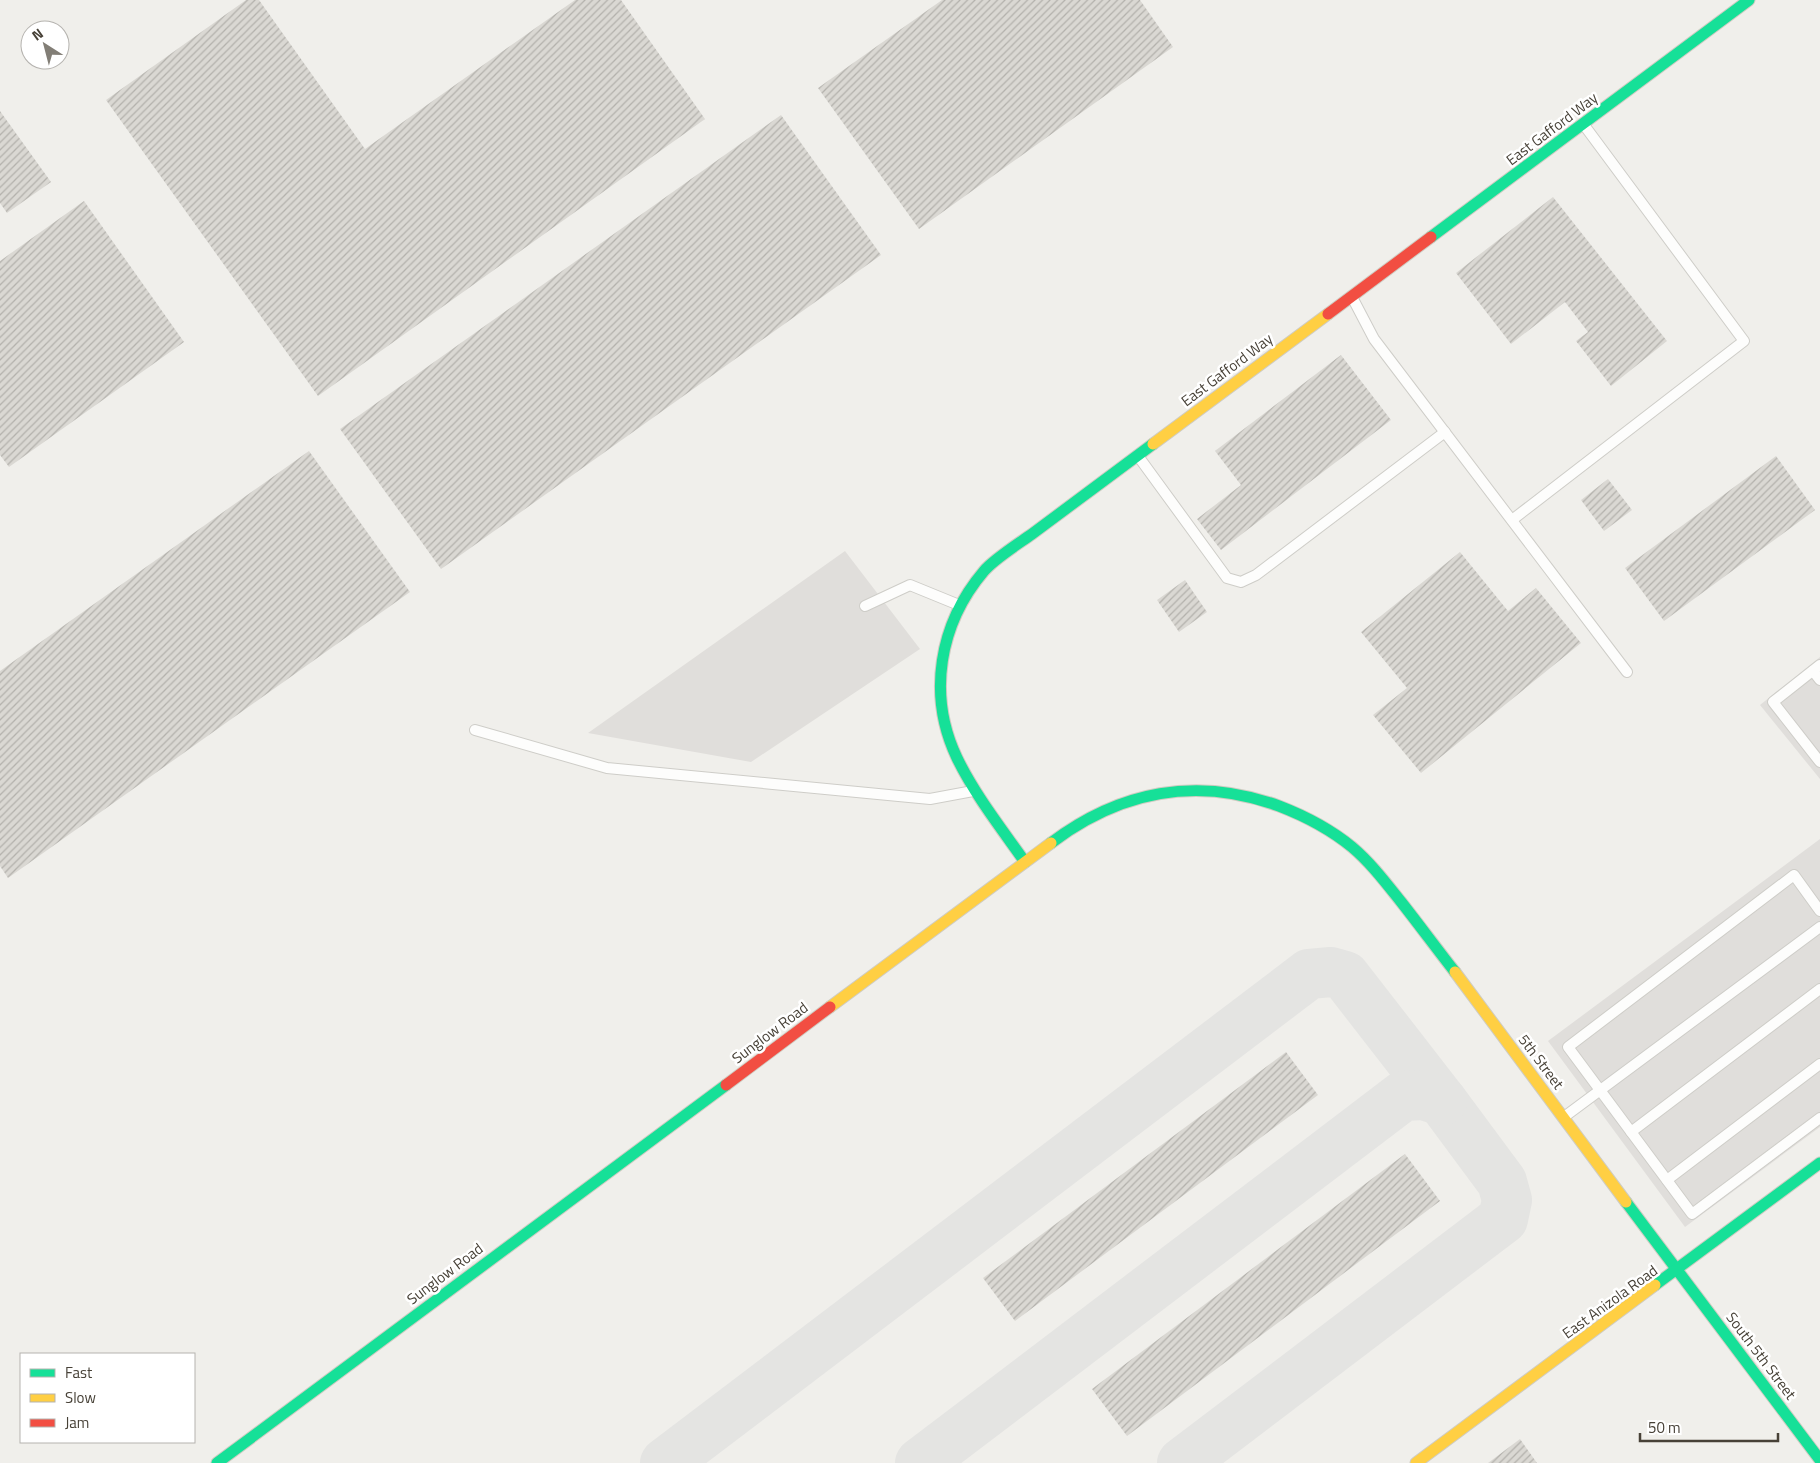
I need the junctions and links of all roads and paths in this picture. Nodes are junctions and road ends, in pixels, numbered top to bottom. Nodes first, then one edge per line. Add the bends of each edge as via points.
1 (1749, 0) edge
2 (1583, 124) junction
3 (1352, 296) junction
4 (1445, 432) junction
5 (1137, 455) junction
6 (1512, 520) junction
7 (960, 605) junction
8 (865, 606) dead end
9 (1816, 668) edge
10 (1627, 672) dead end
11 (1820, 680) edge
12 (475, 730) dead end
13 (1820, 762) edge
14 (974, 791) junction
15 (1025, 862) junction
16 (1378, 872) joint
17 (1820, 911) edge
18 (1820, 927) edge
19 (1820, 989) edge
20 (1820, 1064) edge
21 (1600, 1090) junction
22 (1564, 1117) junction
23 (1820, 1118) edge
24 (1631, 1132) junction
25 (1820, 1163) edge
26 (1667, 1180) junction
27 (1678, 1270) junction
28 (1820, 1460) edge
29 (217, 1463) edge
30 (1416, 1463) edge

1 - 2 street, East Gafford Way
2 - 3 street, East Gafford Way
2 - 6 lane via 1744,341
3 - 4 lane via 1374,339
3 - 5 street, East Gafford Way
4 - 5 lane via 1256,575 1241,582 1227,578
4 - 6 lane
5 - 7 street, East Gafford Way via 985,569
6 - 10 lane
7 - 8 lane via 910,585
7 - 14 street, East Gafford Way via 948,633 940,688 949,743
9 - 11 lane
9 - 13 lane via 1773,702
12 - 14 lane via 607,768 930,799
14 - 15 street, East Gafford Way
15 - 16 street, Sunglow Road via 1093,816 1120,804 1166,792 1198,789 1236,793 1286,808 1340,838
15 - 29 street, Sunglow Road
16 - 22 street, 5th Street
17 - 21 lane via 1794,876 1568,1047
18 - 21 lane
19 - 24 lane
20 - 26 lane
21 - 22 lane
21 - 24 lane
22 - 27 street, 5th Street
23 - 26 lane via 1692,1214
24 - 26 lane
25 - 27 street, East Anizola Road
27 - 28 street, South 5th Street
27 - 30 street, East Anizola Road

